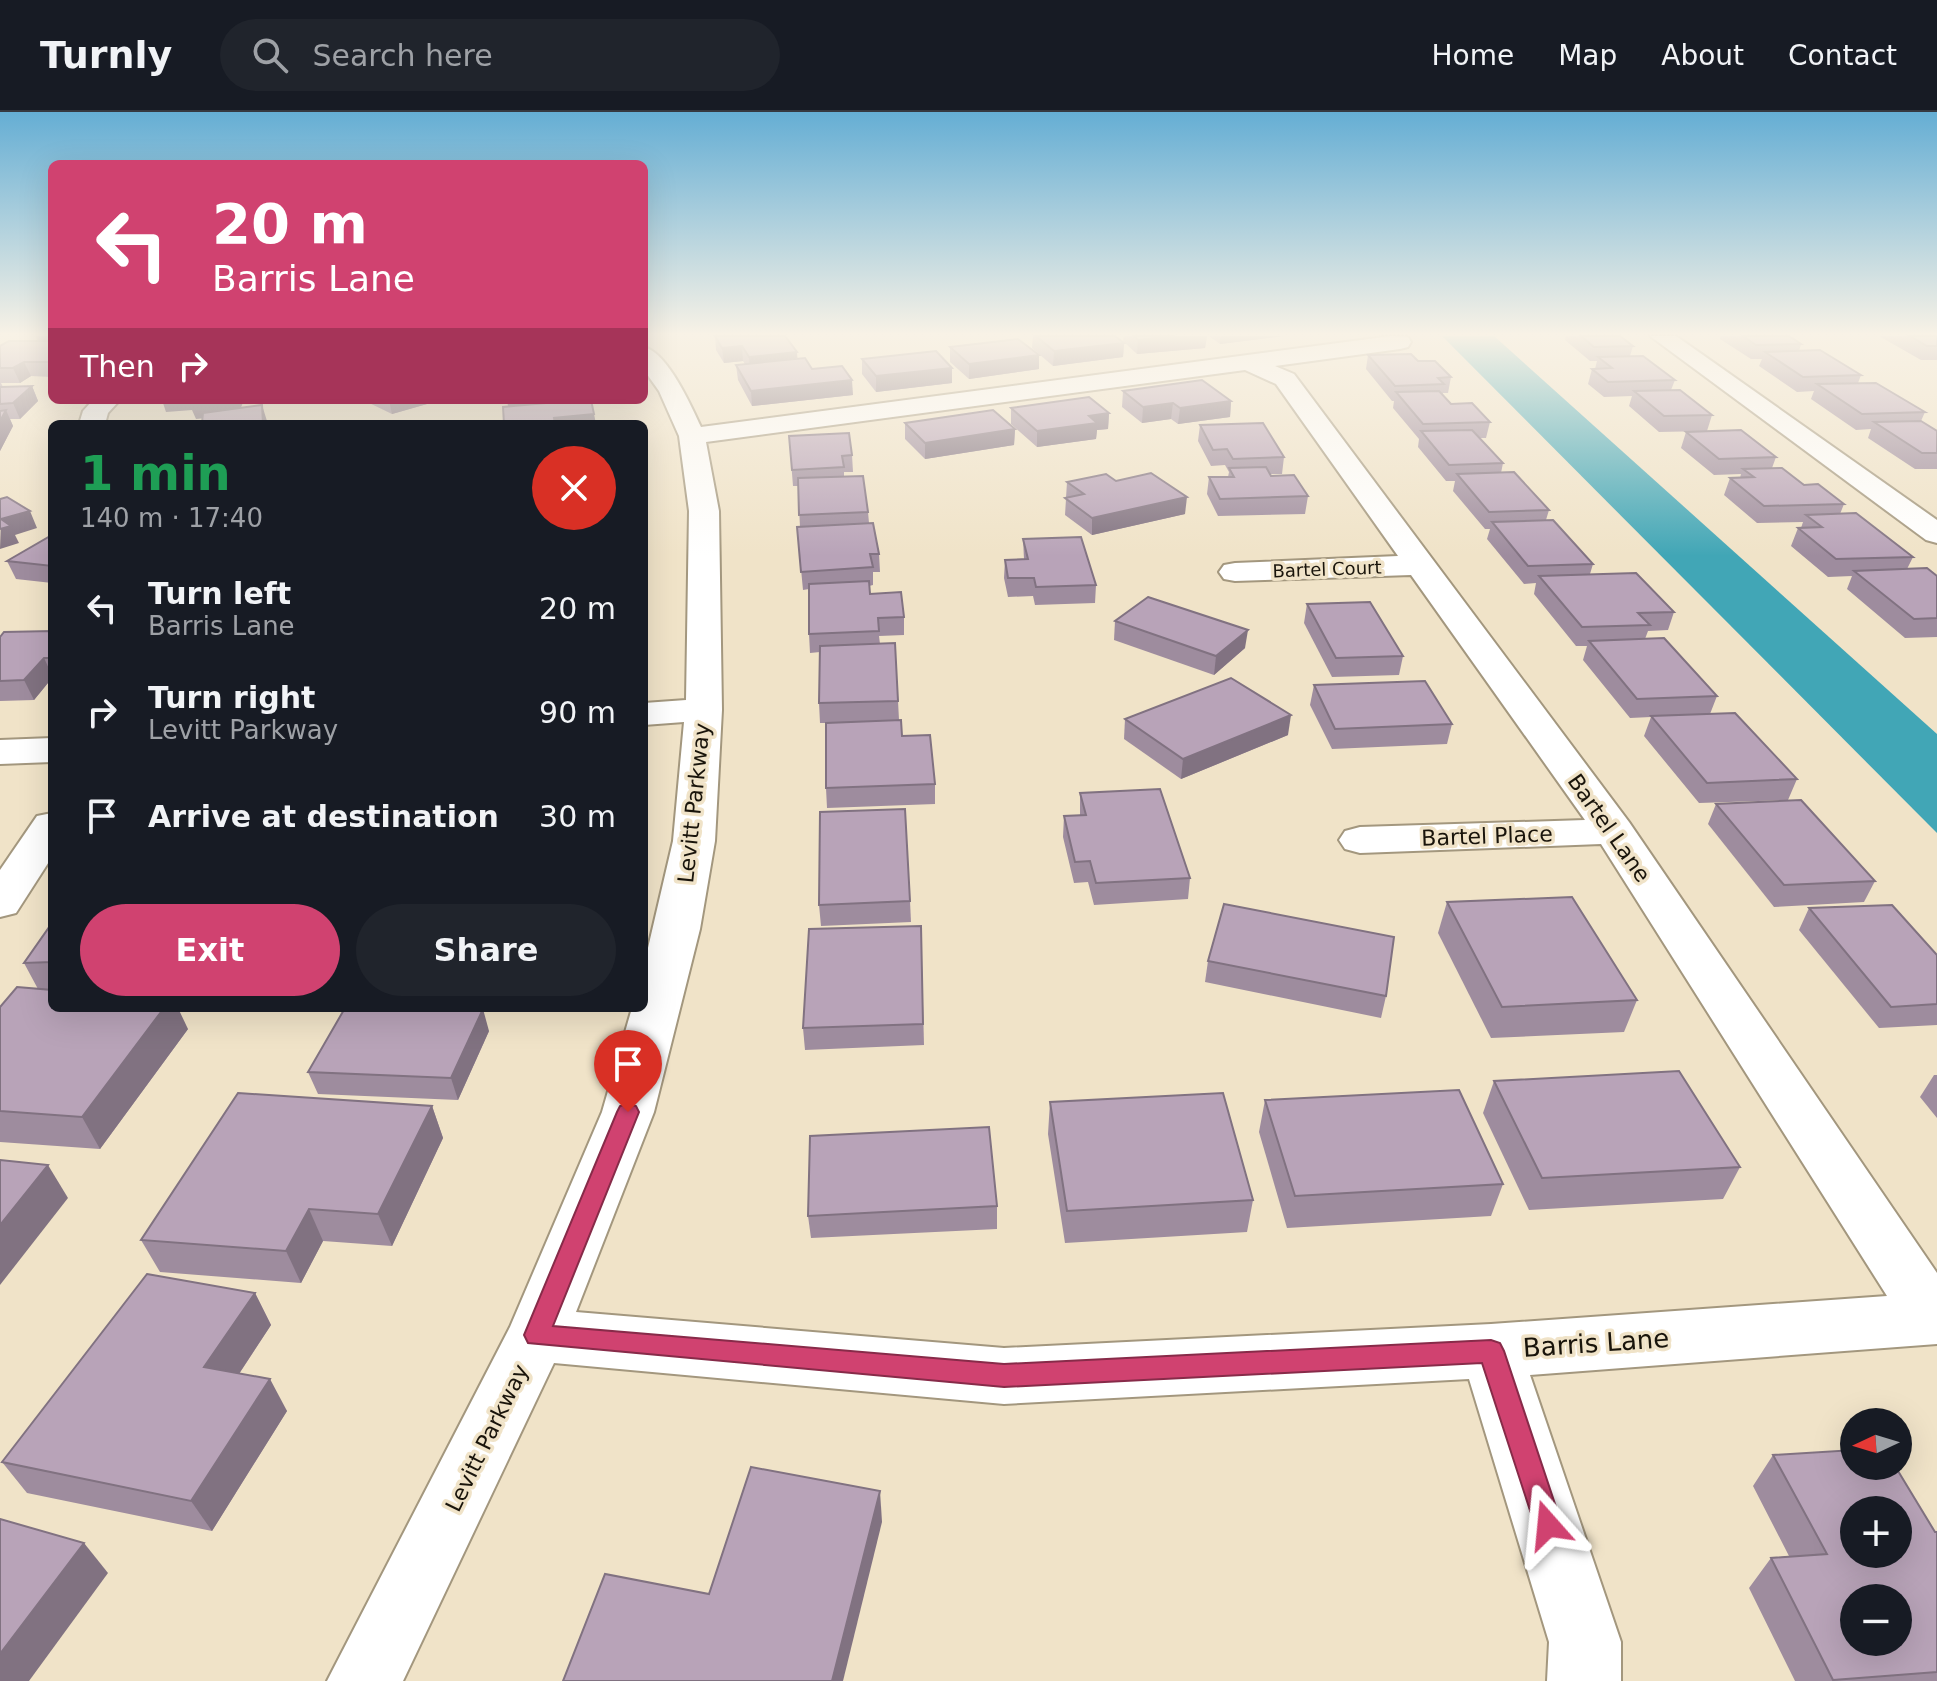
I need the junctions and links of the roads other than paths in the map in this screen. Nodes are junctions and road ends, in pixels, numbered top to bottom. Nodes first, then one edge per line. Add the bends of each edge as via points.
1 (680, 409) edge
2 (900, 409) edge
3 (1307, 409) edge
4 (1763, 409) edge
5 (692, 436) junction
6 (1937, 534) edge
7 (1418, 565) junction
8 (1235, 572) dead end
9 (704, 710) junction
10 (648, 714) edge
11 (48, 750) edge
12 (0, 752) edge
13 (48, 831) edge
14 (1614, 831) junction
15 (1360, 840) dead end
16 (0, 903) edge
17 (1936, 1318) edge
18 (537, 1335) junction
19 (1491, 1351) junction
20 (364, 1681) edge
21 (1584, 1681) edge

1 - 5 street, Levitt Parkway
2 - 5 street
3 - 7 street, Bartel Lane
4 - 6 street
5 - 9 street, Levitt Parkway via 704,511
7 - 8 street, Bartel Court
7 - 14 street, Bartel Lane
9 - 10 street
9 - 18 street, Levitt Parkway via 694,841 677,929 628,1112
11 - 12 street
13 - 16 street
14 - 15 street, Bartel Place
14 - 17 street, Bartel Lane
17 - 19 street, Barris Lane
18 - 19 street, Barris Lane via 1004,1376
18 - 20 street, Levitt Parkway
19 - 21 street via 1585,1642

